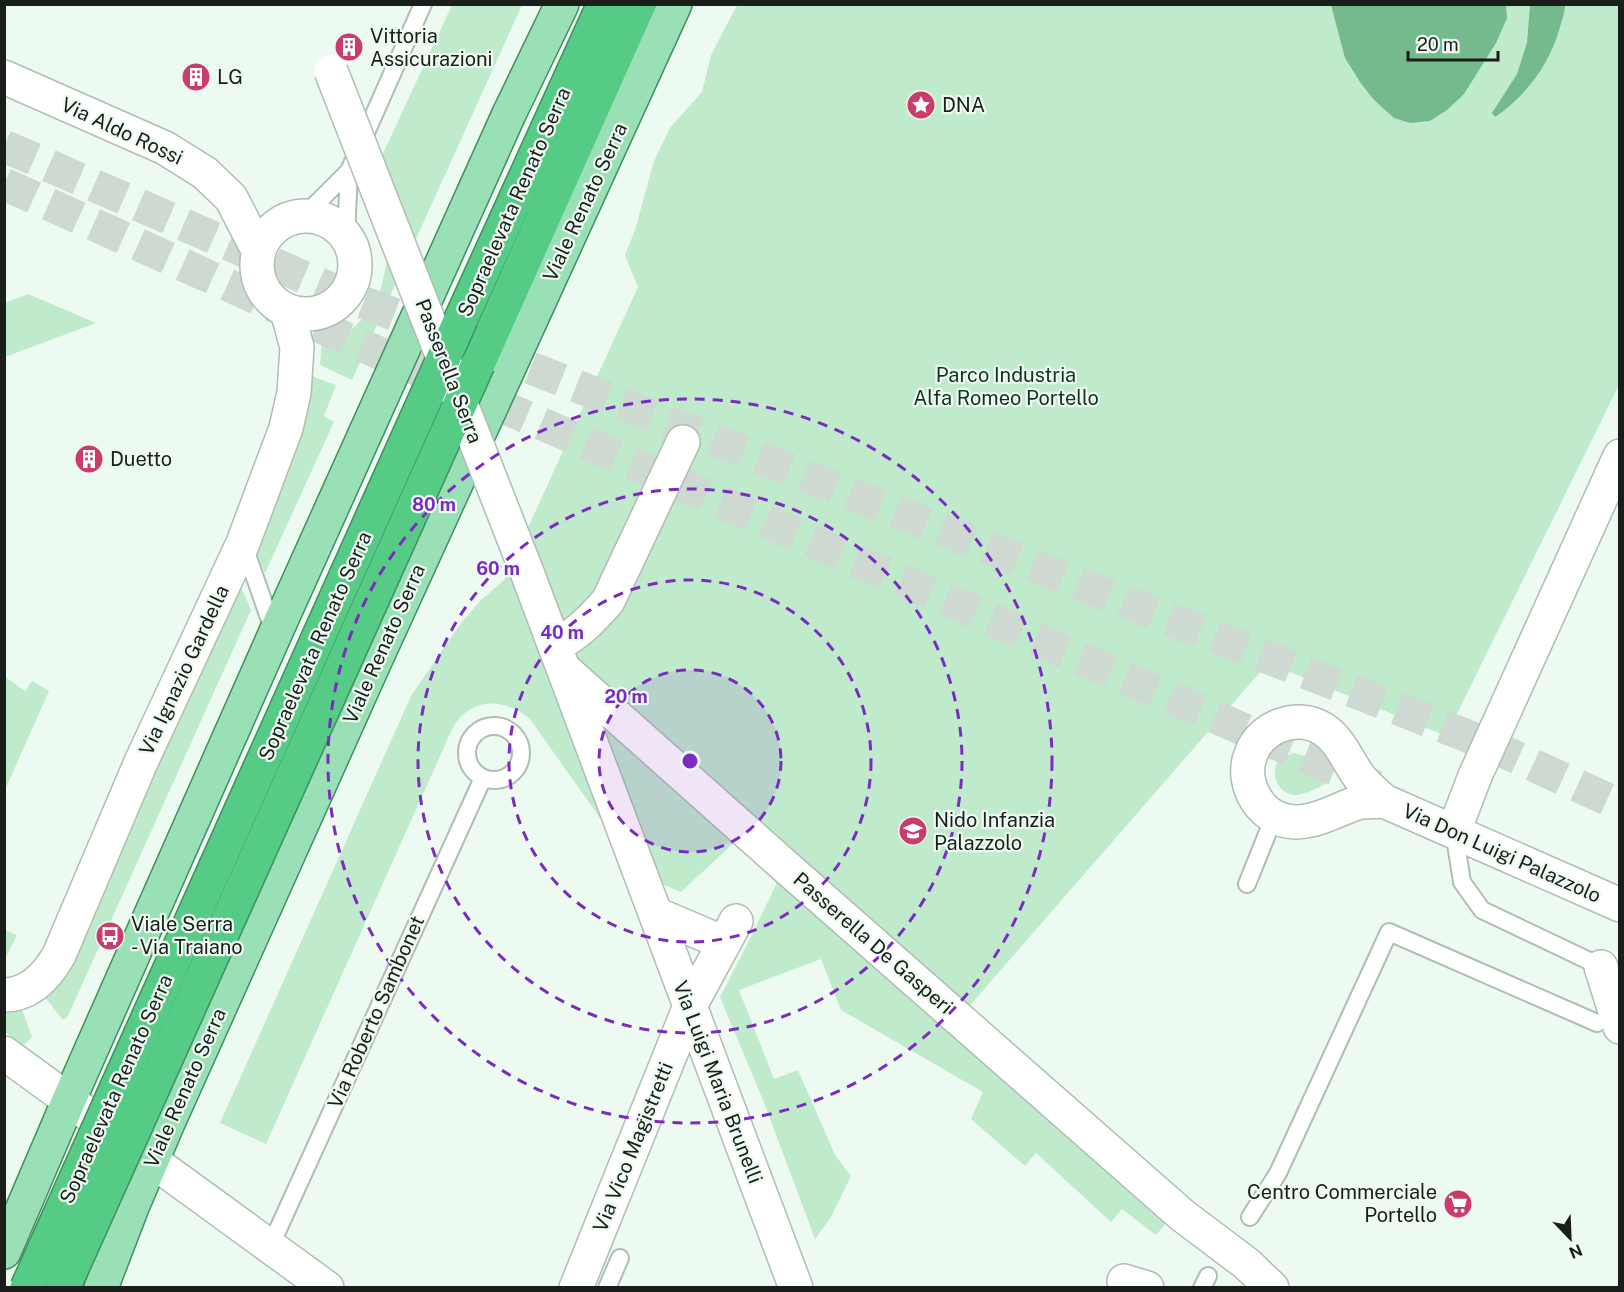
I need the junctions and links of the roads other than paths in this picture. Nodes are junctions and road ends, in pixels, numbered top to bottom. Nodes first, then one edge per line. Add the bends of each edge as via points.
1 (423, 4) edge
2 (562, 4) edge
3 (579, 4) edge
4 (604, 4) edge
5 (639, 4) edge
6 (655, 4) edge
7 (675, 4) edge
8 (331, 71) dead end
9 (4, 77) edge
10 (509, 114) junction
11 (613, 142) junction
12 (349, 171) junction
13 (231, 198) junction
14 (296, 218) junction
15 (346, 236) junction
16 (259, 252) junction
17 (287, 311) junction
18 (461, 319) junction
19 (478, 364) junction
20 (683, 442) dead end
21 (1620, 456) edge
22 (243, 543) junction
23 (275, 634) junction
24 (561, 658) junction
25 (483, 778) dead end
26 (1384, 801) junction
27 (1274, 817) junction
28 (1454, 831) junction
29 (641, 875) joint
30 (1247, 884) dead end
31 (1620, 905) edge
32 (656, 914) junction
33 (136, 951) junction
34 (1610, 971) edge
35 (4, 995) edge
36 (690, 1006) junction
37 (221, 1009) junction
38 (1608, 1025) edge
39 (4, 1053) edge
40 (69, 1100) junction
41 (152, 1160) junction
42 (1250, 1217) dead end
43 (9, 1244) edge
44 (270, 1247) junction
45 (620, 1258) dead end
46 (1223, 1279) edge
47 (103, 1282) edge
48 (27, 1287) edge
49 (63, 1287) edge
50 (327, 1287) edge
51 (576, 1287) edge
52 (607, 1287) edge
53 (796, 1287) edge
54 (1272, 1287) edge

1 - 12 lane
2 - 10 main road
3 - 10 main road
4 - 18 highway, Sopraelevata Renato Serra
5 - 19 highway, Sopraelevata Renato Serra
6 - 11 main road
7 - 11 main road, Viale Renato Serra
8 - 24 street, Passerella Serra, bridge
9 - 13 street, Via Aldo Rossi via 184,158
10 - 18 main road
10 - 23 main road
11 - 19 main road
11 - 37 main road, Viale Renato Serra
12 - 14 lane
12 - 15 lane
13 - 14 street, Via Aldo Rossi
13 - 16 street, Via Aldo Rossi
14 - 15 street via 319,217
14 - 16 street via 270,231
15 - 17 street via 356,266 348,292 336,305 320,313
16 - 17 street via 257,270 262,287 272,301
17 - 22 street, Via Ignazio Gardella via 297,347 294,393 286,428
18 - 48 highway, Sopraelevata Renato Serra, bridge
19 - 49 highway, Sopraelevata Renato Serra, bridge
20 - 24 street via 608,601 572,637
21 - 28 street via 1475,776
22 - 23 lane
22 - 35 street, Via Ignazio Gardella via 141,762 58,956 39,982 24,991
23 - 33 main road
24 - 29 street, Passerella Serra
24 - 46 street, Passerella De Gasperi via 786,867 1182,1215
25 - 44 lane, Via Roberto Sambonet
26 - 27 street via 1360,802 1300,822
26 - 27 street via 1362,781 1335,738 1306,722 1289,723 1273,728 1260,739 1247,770 1251,790 1260,806
26 - 28 street, Via Don Luigi Palazzolo
27 - 30 lane
28 - 31 street, Via Don Luigi Palazzolo
28 - 34 lane via 1462,882 1482,910
29 - 32 street, Via Luigi Maria Brunelli
32 - 36 street, Via Luigi Maria Brunelli
32 - 36 street, Via Vico Magistretti via 730,932
33 - 37 main road via 133,982 154,1010 185,1016
33 - 40 main road
34 - 38 street
36 - 51 street, Via Vico Magistretti
36 - 53 street, Via Luigi Maria Brunelli
37 - 41 main road, Viale Renato Serra
38 - 42 lane via 1389,932 1283,1162
39 - 40 street
40 - 41 street
40 - 43 main road
41 - 44 street
41 - 47 main road, Viale Renato Serra
43 - 47 main road via 38,1217 64,1218 92,1235
44 - 50 street
45 - 52 lane, Via Vico Magistretti
46 - 54 street, Passerella De Gasperi

